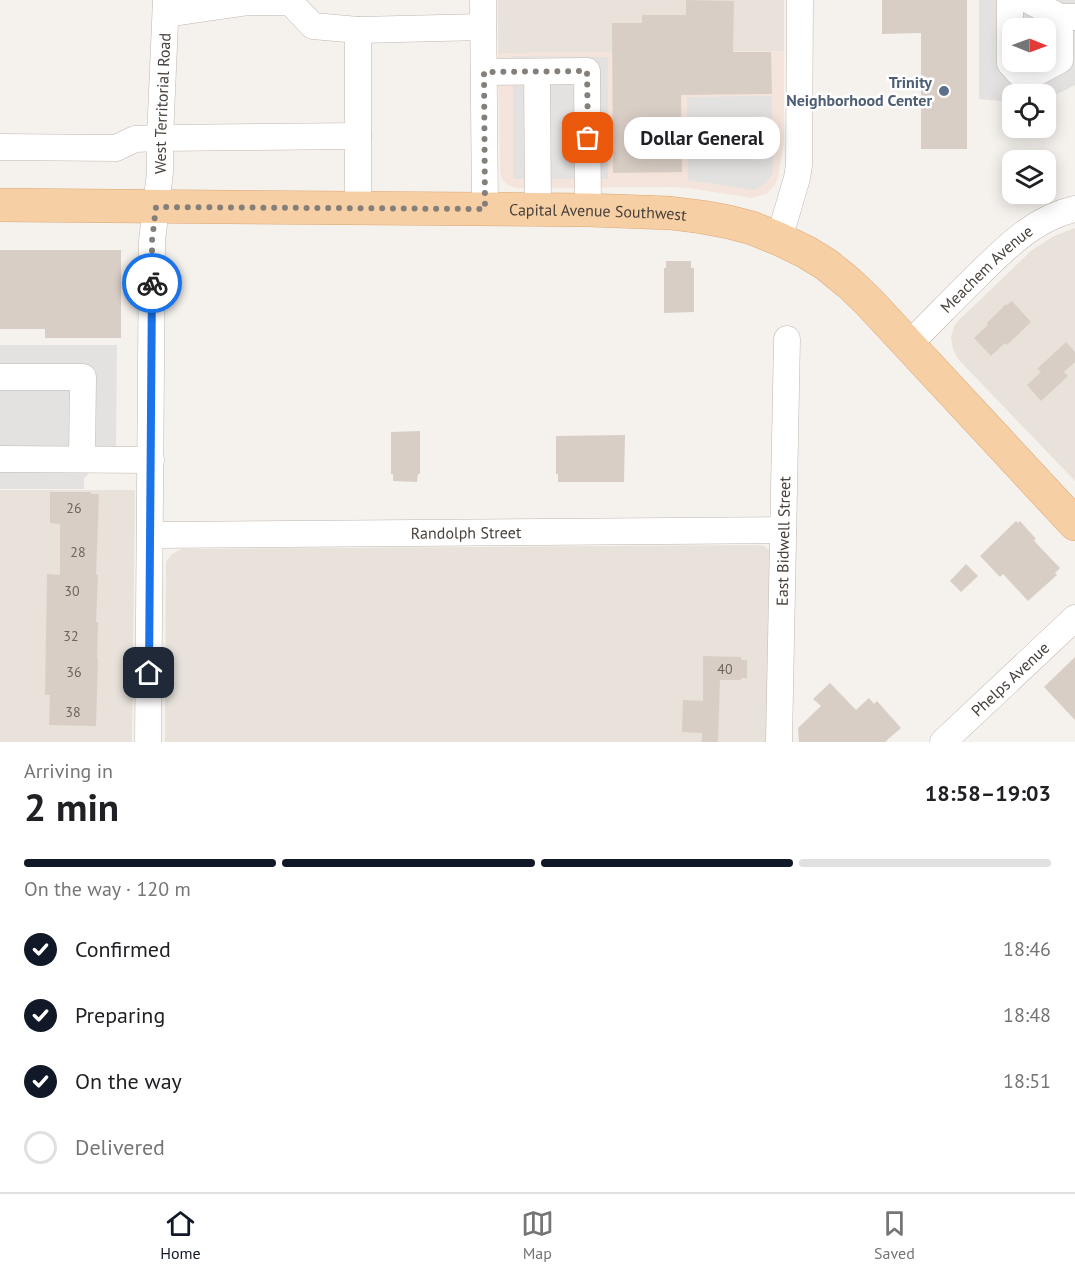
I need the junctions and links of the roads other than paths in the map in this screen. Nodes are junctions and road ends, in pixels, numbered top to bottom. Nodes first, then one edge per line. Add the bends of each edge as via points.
1 (483, 0) edge
2 (800, 0) edge
3 (1011, 0) edge
4 (166, 7) edge
5 (1052, 9) edge
6 (483, 27) junction
7 (358, 30) junction
8 (484, 72) junction
9 (537, 72) junction
10 (358, 136) junction
11 (160, 138) junction
12 (0, 147) edge
13 (0, 205) edge
14 (156, 207) junction
15 (358, 207) junction
16 (485, 209) junction
17 (538, 209) junction
18 (1075, 209) edge
19 (588, 210) junction
20 (779, 239) junction
21 (787, 339) dead end
22 (909, 344) junction
23 (0, 377) edge
24 (0, 459) edge
25 (82, 459) junction
26 (151, 460) junction
27 (1075, 524) edge
28 (783, 530) junction
29 (150, 535) junction
30 (1075, 618) edge
31 (148, 742) edge
32 (779, 742) edge
33 (943, 742) edge

1 - 6 street
2 - 20 street via 799,165
3 - 5 street via 1010,63 1019,73 1036,73 1060,60
4 - 7 street via 290,2 313,26
4 - 11 street, West Territorial Road
6 - 7 street
6 - 8 street
7 - 10 street
8 - 9 street
8 - 16 street
9 - 17 street
9 - 19 street via 587,71
10 - 11 street
10 - 15 street
11 - 12 street via 135,139 116,148
11 - 14 street, West Territorial Road
13 - 14 main road, Capital Avenue Southwest
14 - 15 main road, Capital Avenue Southwest
14 - 26 street, West Territorial Road via 152,241
15 - 16 main road, Capital Avenue Southwest
16 - 17 main road, Capital Avenue Southwest
17 - 19 main road, Capital Avenue Southwest
18 - 22 street, Meachem Avenue via 1044,220 1017,240
19 - 20 main road, Capital Avenue Southwest via 702,217 752,228
20 - 22 main road, Capital Avenue Southwest via 827,265
21 - 28 street, East Bidwell Street
22 - 27 main road, Capital Avenue Southwest
23 - 25 street via 83,377
24 - 25 street
25 - 26 street
26 - 29 street, West Territorial Road
28 - 29 street, Randolph Street
28 - 32 street, East Bidwell Street
29 - 31 street, West Territorial Road
30 - 33 street, Phelps Avenue

